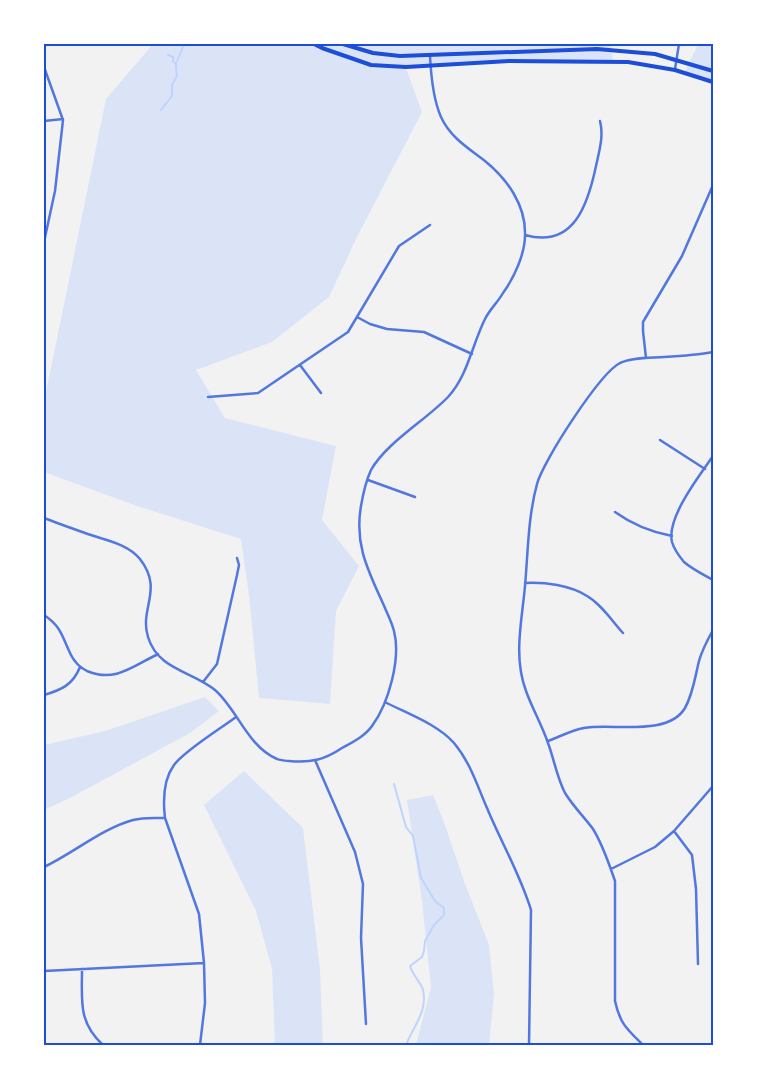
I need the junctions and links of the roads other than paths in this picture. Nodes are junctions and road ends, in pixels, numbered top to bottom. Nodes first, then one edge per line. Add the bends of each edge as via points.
1 (314, 44) edge
2 (343, 44) edge
3 (679, 44) edge
4 (430, 56) junction
5 (677, 60) junction
6 (431, 65) junction
7 (44, 67) edge
8 (675, 70) junction
9 (713, 71) edge
10 (713, 82) edge
11 (62, 119) junction
12 (44, 121) edge
13 (600, 121) dead end
14 (713, 185) edge
15 (430, 225) dead end
16 (525, 236) junction
17 (44, 242) edge
18 (357, 317) junction
19 (713, 352) edge
20 (472, 354) junction
21 (646, 358) junction
22 (300, 365) junction
23 (321, 393) dead end
24 (208, 397) dead end
25 (660, 440) dead end
26 (713, 456) edge
27 (704, 469) junction
28 (368, 480) junction
29 (415, 497) dead end
30 (615, 512) dead end
31 (44, 518) edge
32 (672, 536) junction
33 (237, 558) dead end
34 (713, 580) edge
35 (525, 583) junction
36 (44, 616) edge
37 (713, 630) edge
38 (622, 633) dead end
39 (158, 654) junction
40 (80, 667) junction
41 (203, 682) junction
42 (44, 695) edge
43 (385, 702) junction
44 (236, 717) junction
45 (548, 742) junction
46 (315, 760) junction
47 (713, 786) edge
48 (164, 818) junction
49 (674, 831) junction
50 (44, 867) edge
51 (611, 869) junction
52 (204, 963) junction
53 (698, 964) dead end
54 (82, 969) junction
55 (44, 971) edge
56 (366, 1024) dead end
57 (103, 1045) edge
58 (200, 1045) edge
59 (529, 1045) edge
60 (643, 1045) edge

1 - 6 main road via 372,65
2 - 4 main road via 373,53
3 - 5 street
4 - 5 main road via 597,49 655,54
4 - 6 street
5 - 8 street
5 - 9 main road
6 - 8 main road via 509,61 628,62
6 - 16 street via 441,117 463,146 507,182 518,201
7 - 11 street
8 - 10 main road
11 - 12 street
11 - 17 street via 55,192
13 - 16 street via 602,130 592,182 577,221 557,235 538,239
14 - 21 street via 682,256 644,322
15 - 18 street via 399,246
16 - 20 street via 514,273 486,316
18 - 20 street via 387,329 424,332
18 - 22 street via 348,332
19 - 21 street
20 - 28 street via 449,395 380,458
21 - 35 street via 620,363 610,370 560,439 542,471 530,524
22 - 23 street
22 - 24 street via 258,393
25 - 27 street
26 - 27 street
27 - 32 street via 680,508
28 - 29 street
28 - 43 street via 361,504 359,541 363,558 394,629 396,648
30 - 32 street via 652,532
31 - 39 street via 120,545 141,560 151,577 146,625
32 - 34 street via 675,549 686,564
33 - 41 street via 239,565 217,664
35 - 38 street via 555,585 587,596
35 - 45 street via 519,641 520,668
36 - 40 street via 61,630 72,657
37 - 45 street via 700,660 689,701 674,718 657,726 581,728
39 - 40 street via 111,676
39 - 41 street via 174,669
40 - 42 street via 67,687
41 - 44 street via 217,692
43 - 46 street via 371,727 360,737 327,757
43 - 59 street via 437,729 454,743 475,778 525,889 531,910
44 - 46 street via 260,747 278,760 306,763
44 - 48 street via 173,766 165,787
45 - 51 street via 564,792 594,832
46 - 56 street via 355,852 362,884 361,938
47 - 49 street
48 - 50 street via 133,820
48 - 52 street via 199,914
49 - 51 street via 655,847
49 - 53 street via 692,854
51 - 60 street via 615,882 614,958 618,1016
52 - 54 street
52 - 58 street via 205,1003
54 - 55 street
54 - 57 street via 83,1013 93,1036

